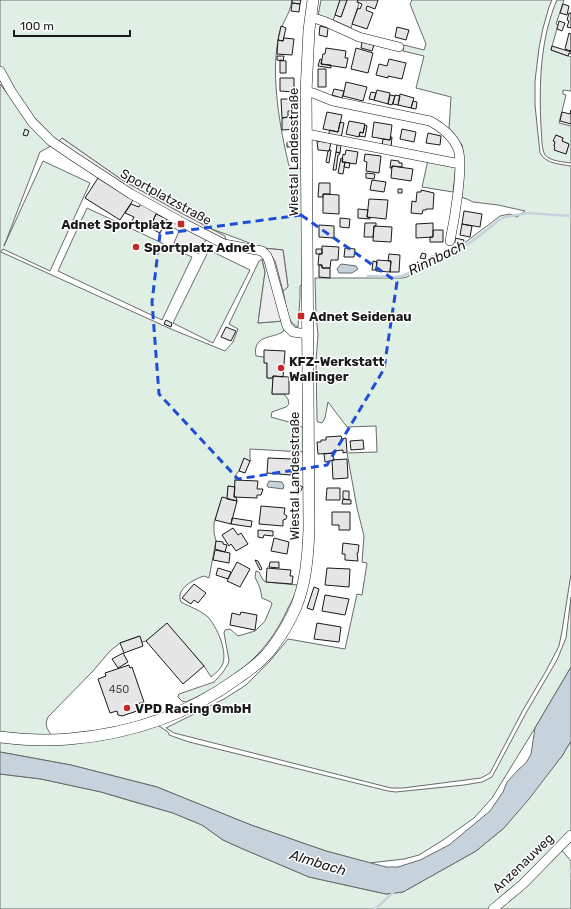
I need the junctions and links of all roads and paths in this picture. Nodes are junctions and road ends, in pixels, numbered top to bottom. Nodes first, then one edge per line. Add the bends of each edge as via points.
1 (313, 0) edge
2 (311, 17) junction
3 (399, 47) dead end
4 (0, 71) edge
5 (306, 92) junction
6 (307, 134) junction
7 (460, 164) junction
8 (450, 241) dead end
9 (307, 334) junction
10 (0, 737) edge
11 (571, 835) edge
12 (493, 909) edge

1 - 2 main road, Wiestal Landesstraße
2 - 3 street via 359,37
2 - 5 main road, Wiestal Landesstraße
4 - 9 street, Sportplatzstraße via 32,122 51,141 131,194 187,225 224,244 265,253 287,326 293,332
5 - 6 main road, Wiestal Landesstraße
5 - 7 street via 333,101 435,124 445,130 456,145 460,154
6 - 7 street
6 - 9 main road, Wiestal Landesstraße
7 - 8 street
9 - 10 main road, Wiestal Landesstraße via 307,563 297,606 272,649 247,672 223,689 153,722 115,732 69,739
11 - 12 street, Anzenauweg via 523,884

